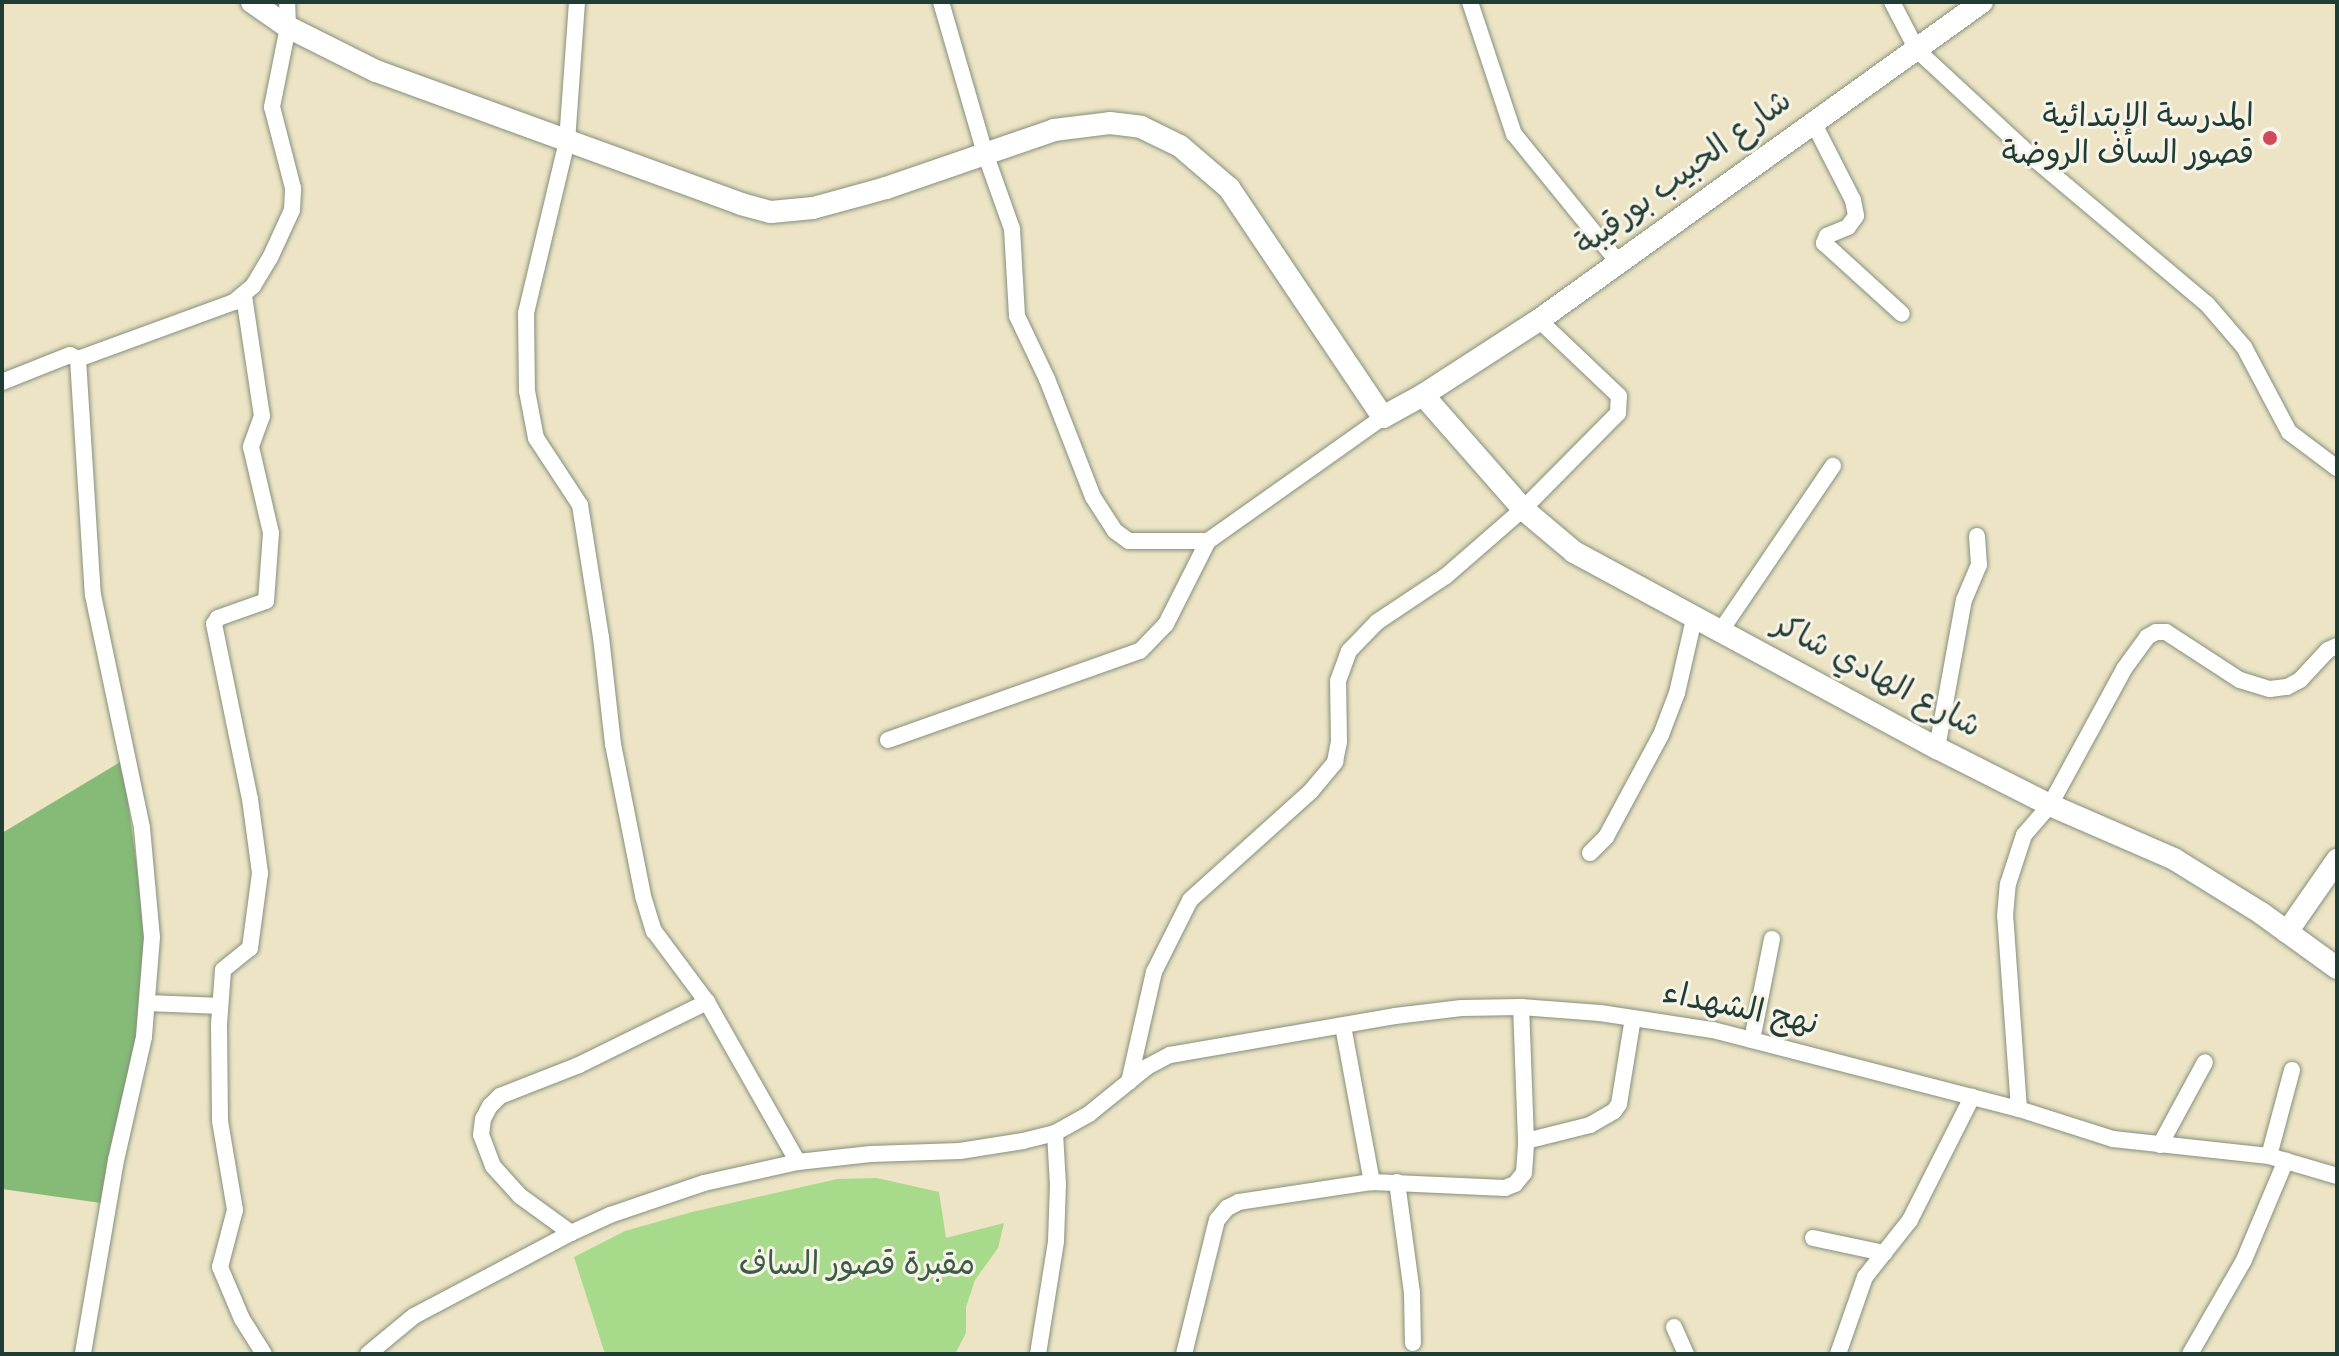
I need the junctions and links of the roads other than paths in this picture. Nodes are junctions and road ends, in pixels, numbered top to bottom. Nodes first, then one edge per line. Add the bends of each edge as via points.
1 (252, 2) edge
2 (287, 2) edge
3 (577, 2) edge
4 (941, 2) edge
5 (1470, 2) edge
6 (1892, 2) edge
7 (1982, 2) edge
8 (288, 27) junction
9 (1917, 50) junction
10 (1813, 122) junction
11 (567, 141) junction
12 (985, 153) junction
13 (1619, 263) junction
14 (244, 296) junction
15 (1902, 314) dead end
16 (1539, 320) junction
17 (78, 359) junction
18 (2, 382) edge
19 (1423, 395) junction
20 (1383, 417) junction
21 (1833, 466) dead end
22 (2337, 468) edge
23 (1523, 509) junction
24 (1977, 536) dead end
25 (1208, 541) junction
26 (1694, 619) junction
27 (1720, 632) junction
28 (2337, 646) edge
29 (888, 740) dead end
30 (1937, 748) junction
31 (2050, 805) junction
32 (1590, 853) dead end
33 (2337, 860) edge
34 (2287, 932) junction
35 (1772, 939) dead end
36 (2337, 968) edge
37 (707, 1002) junction
38 (149, 1003) junction
39 (220, 1006) junction
40 (1521, 1007) junction
41 (1633, 1018) junction
42 (1343, 1026) junction
43 (1752, 1040) junction
44 (2205, 1062) dead end
45 (2292, 1070) dead end
46 (1129, 1082) junction
47 (1972, 1097) junction
48 (2019, 1109) junction
49 (1055, 1133) junction
50 (1526, 1141) junction
51 (2160, 1145) junction
52 (2269, 1156) junction
53 (2286, 1160) junction
54 (798, 1162) junction
55 (2337, 1176) edge
56 (1372, 1182) junction
57 (1397, 1182) junction
58 (571, 1233) junction
59 (1813, 1238) dead end
60 (1884, 1253) junction
61 (1674, 1327) dead end
62 (1413, 1343) dead end
63 (83, 1354) edge
64 (264, 1354) edge
65 (368, 1354) edge
66 (1038, 1354) edge
67 (1184, 1354) edge
68 (1686, 1354) edge
69 (1838, 1354) edge
70 (2190, 1354) edge

1 - 8 street
2 - 8 street
3 - 11 street
4 - 12 street
5 - 13 street via 1514,134
6 - 9 street
7 - 9 street, شارع الحبيب بورقيبة
8 - 11 street via 376,71
8 - 14 street via 272,107 293,188 292,210 270,258
9 - 10 street, شارع الحبيب بورقيبة
9 - 22 street via 2037,161 2207,304 2244,347 2289,432
10 - 13 street, شارع الحبيب بورقيبة
10 - 15 street via 1856,216 1824,243
11 - 12 street via 741,204 787,213 886,188
11 - 37 street via 526,313 527,391 536,438 580,505 613,744 643,896 654,931
12 - 20 street via 1054,130 1110,123 1141,127 1180,146 1229,188
12 - 25 street via 1012,229 1017,316 1093,497 1115,531 1129,541
13 - 16 street, شارع الحبيب بورقيبة
14 - 17 street
14 - 39 street via 262,416 251,447 271,533 268,596 261,606 218,618 214,624 260,873 250,948 223,970
16 - 19 street, شارع الحبيب بورقيبة
16 - 23 street via 1621,402 1615,418
17 - 18 street via 70,355
17 - 38 street via 93,595 142,828 153,949
19 - 20 street, شارع الحبيب بورقيبة
19 - 23 street, شارع الهادي شاكر
20 - 25 street
21 - 27 street
23 - 26 street, شارع الهادي شاكر via 1574,552
23 - 46 street via 1446,576 1377,622 1349,651 1338,681 1335,762 1311,791 1190,900 1154,972
24 - 30 street via 1979,565 1964,600
25 - 29 street via 1166,624 1140,651
26 - 27 street, شارع الهادي شاكر
26 - 32 street via 1661,735 1606,837
27 - 30 street, شارع الهادي شاكر
28 - 31 street via 2300,680 2270,689 2240,680 2166,632 2156,632 2147,637 2105,700
30 - 31 street, شارع الهادي شاكر
31 - 34 street, شارع الهادي شاكر via 2174,859
31 - 48 street via 2024,835 2008,884 2005,916
33 - 34 street
34 - 36 street, شارع الهادي شاكر
35 - 43 street
37 - 54 street
37 - 58 street via 579,1065 500,1096 490,1106 481,1135 493,1166 520,1196
38 - 39 street
38 - 63 street
39 - 64 street via 220,1121 235,1210 220,1267
40 - 41 street, نهج الشهداء
40 - 42 street, نهج الشهداء via 1440,1010
40 - 50 street
41 - 43 street, نهج الشهداء
41 - 50 street via 1614,1111 1590,1125
42 - 46 street, نهج الشهداء via 1170,1055
42 - 56 street
43 - 47 street, نهج الشهداء
44 - 51 street
45 - 52 street
46 - 49 street, نهج الشهداء
47 - 48 street, نهج الشهداء
47 - 60 street via 1910,1220
48 - 51 street, نهج الشهداء via 2113,1139
49 - 54 street, نهج الشهداء via 960,1151
49 - 66 street via 1056,1241
50 - 57 street via 1524,1173 1505,1188
51 - 52 street, نهج الشهداء
52 - 53 street, نهج الشهداء
53 - 55 street, نهج الشهداء
53 - 70 street via 2244,1260
54 - 58 street, نهج الشهداء via 704,1183
56 - 57 street
56 - 67 street via 1227,1208 1217,1220
57 - 62 street
58 - 65 street, نهج الشهداء via 414,1316
59 - 60 street
60 - 69 street via 1855,1297
61 - 68 street

